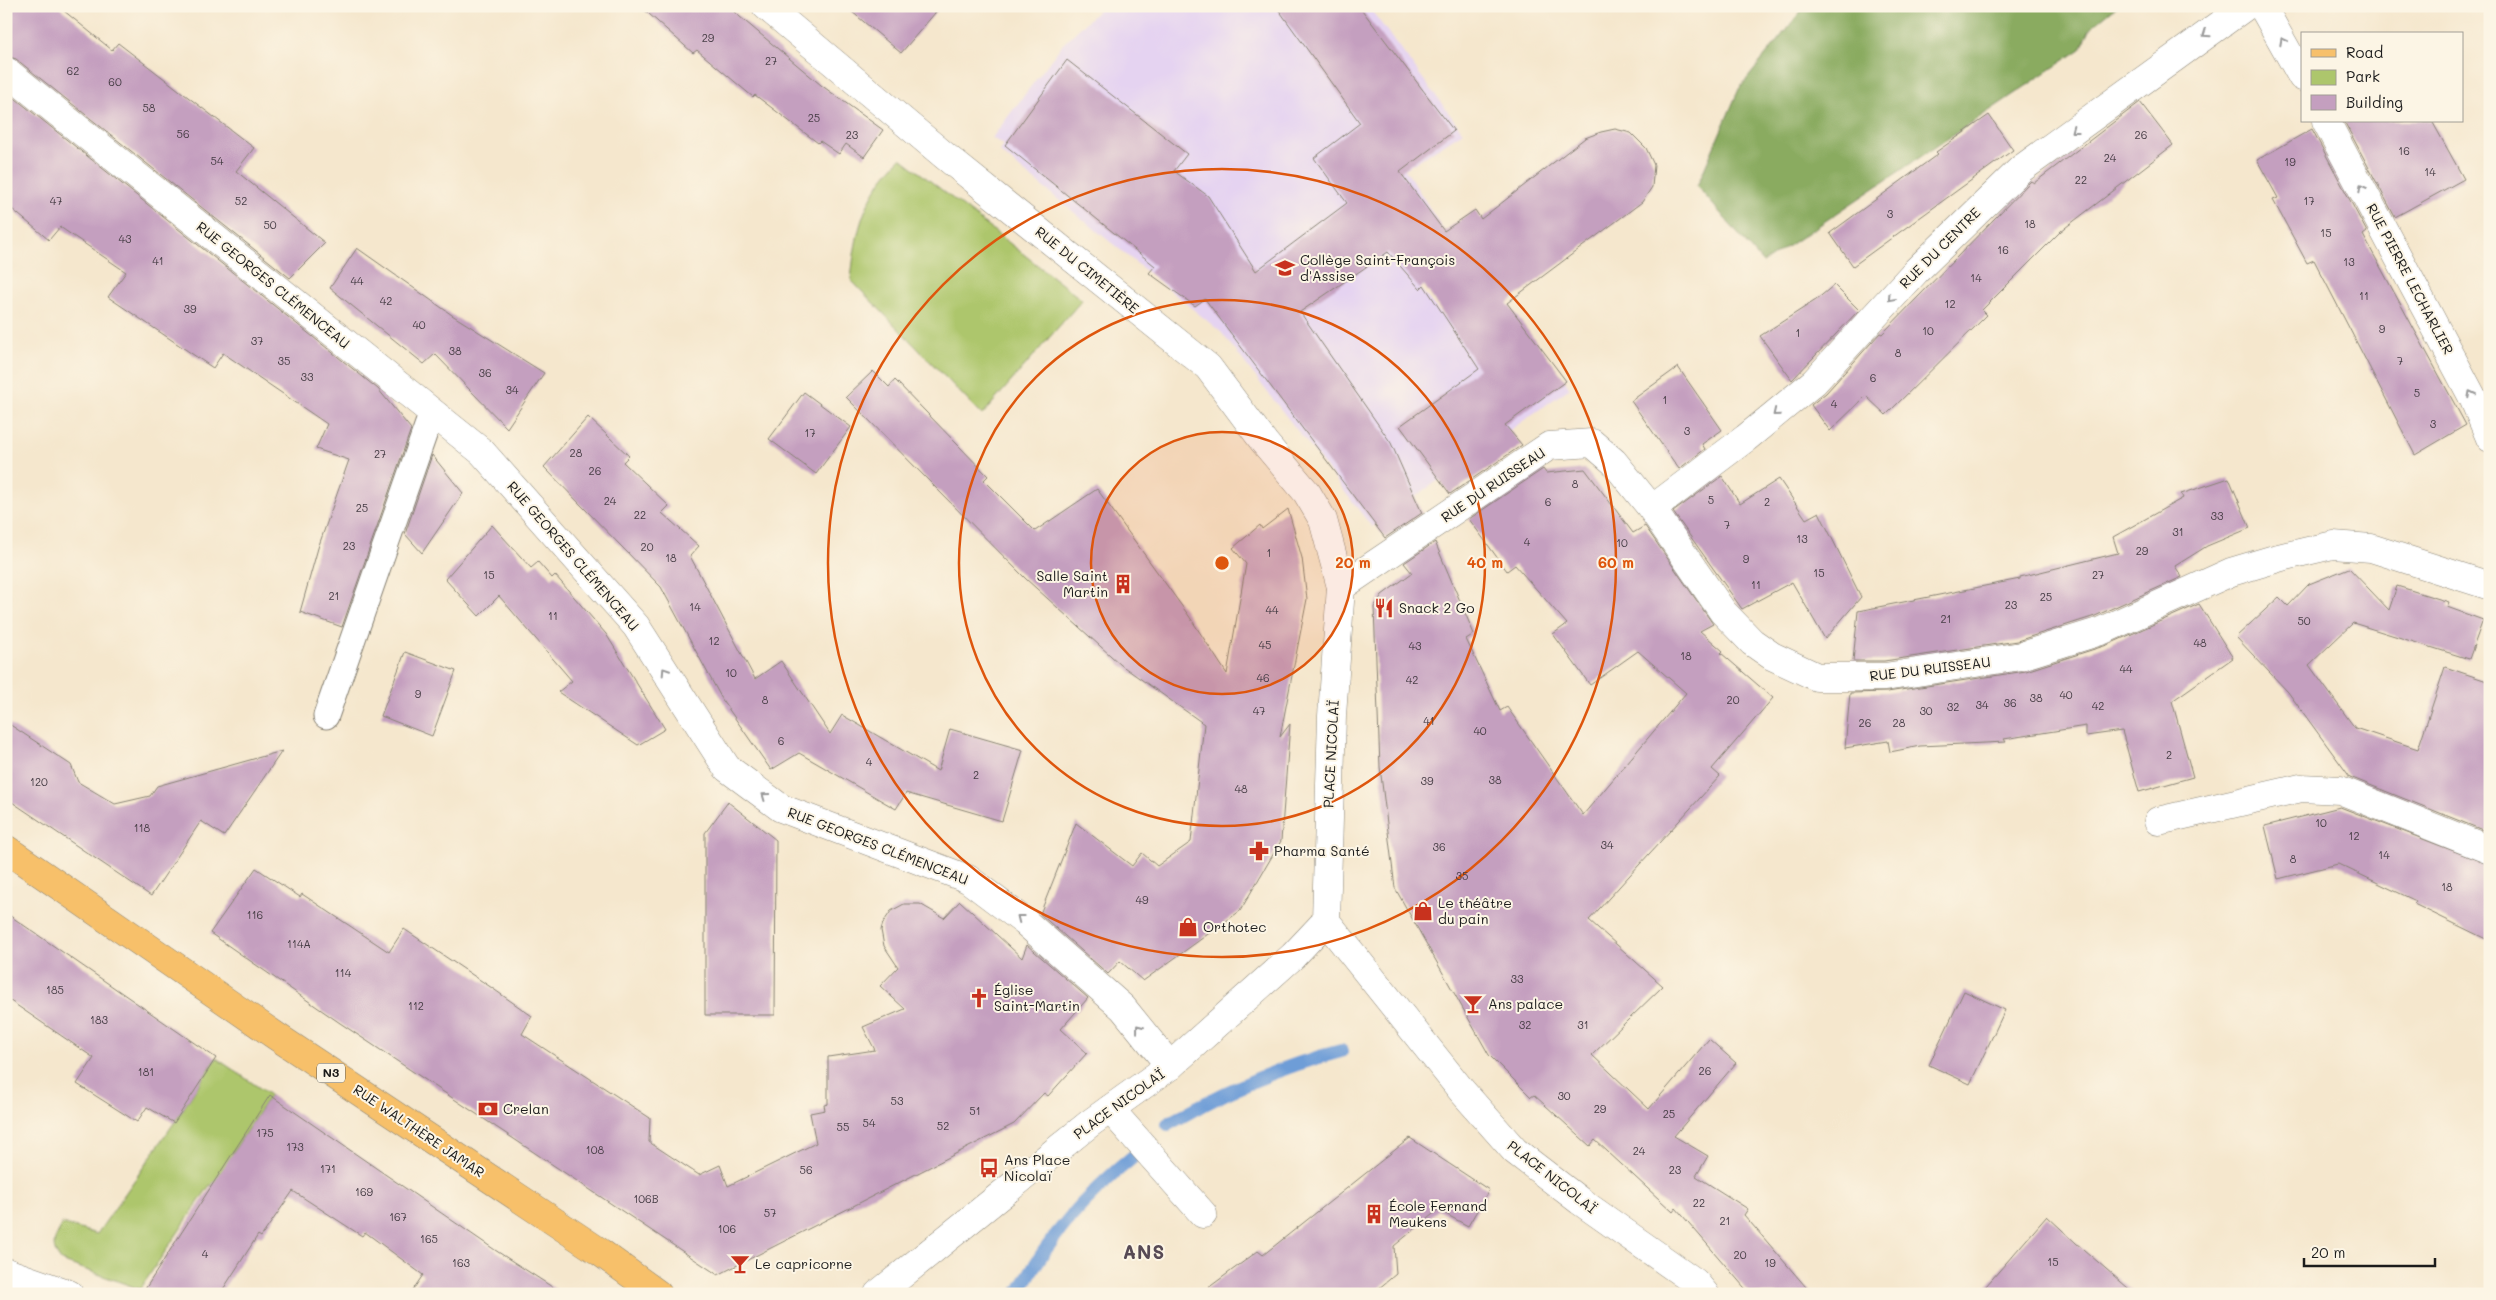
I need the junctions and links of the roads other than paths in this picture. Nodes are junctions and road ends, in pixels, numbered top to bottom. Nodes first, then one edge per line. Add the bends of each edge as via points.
1 (766, 6) edge
2 (2246, 6) edge
3 (2262, 6) edge
4 (6, 71) edge
5 (2301, 75) edge
6 (2327, 122) edge
7 (432, 412) junction
8 (2490, 438) edge
9 (1652, 509) junction
10 (2490, 586) edge
11 (1341, 587) junction
12 (326, 716) dead end
13 (2158, 821) dead end
14 (6, 849) edge
15 (2490, 850) edge
16 (1326, 921) junction
17 (1170, 1066) junction
18 (1110, 1109) junction
19 (1203, 1214) dead end
20 (6, 1272) edge
21 (69, 1294) edge
22 (658, 1294) edge
23 (878, 1294) edge
24 (1705, 1294) edge

1 - 11 street, RUE DU CIMETIÈRE via 945,156 1208,367 1307,493 1323,520
2 -> 9 street, RUE DU CENTRE via 2021,169 1916,271 1814,382
5 -> 3 street
4 - 7 street, RUE GEORGES CLÉMENCEAU
8 -> 6 street, RUE PIERRE LECHARLIER via 2474,400
7 - 12 lane
17 -> 7 street, RUE GEORGES CLÉMENCEAU via 1124,1008 1025,922 968,879 781,808 727,768 636,626 482,452
9 - 10 street, RUE DU RUISSEAU via 1723,612 1752,642 1772,656 1817,677 1885,677 2021,656 2101,631 2231,572 2333,545 2371,548
9 - 11 street, RUE DU RUISSEAU via 1614,462 1592,443 1549,446
11 - 16 street, PLACE NICOLAÏ via 1332,716
13 - 15 street via 2301,788 2340,790
14 - 22 main road, RUE WALTHÈRE JAMAR / N3
16 - 17 street, PLACE NICOLAÏ via 1293,956
16 - 24 street, PLACE NICOLAÏ via 1462,1091 1515,1151 1695,1282
17 - 18 street, PLACE NICOLAÏ
18 - 19 street
18 - 23 street, PLACE NICOLAÏ
20 - 21 street

